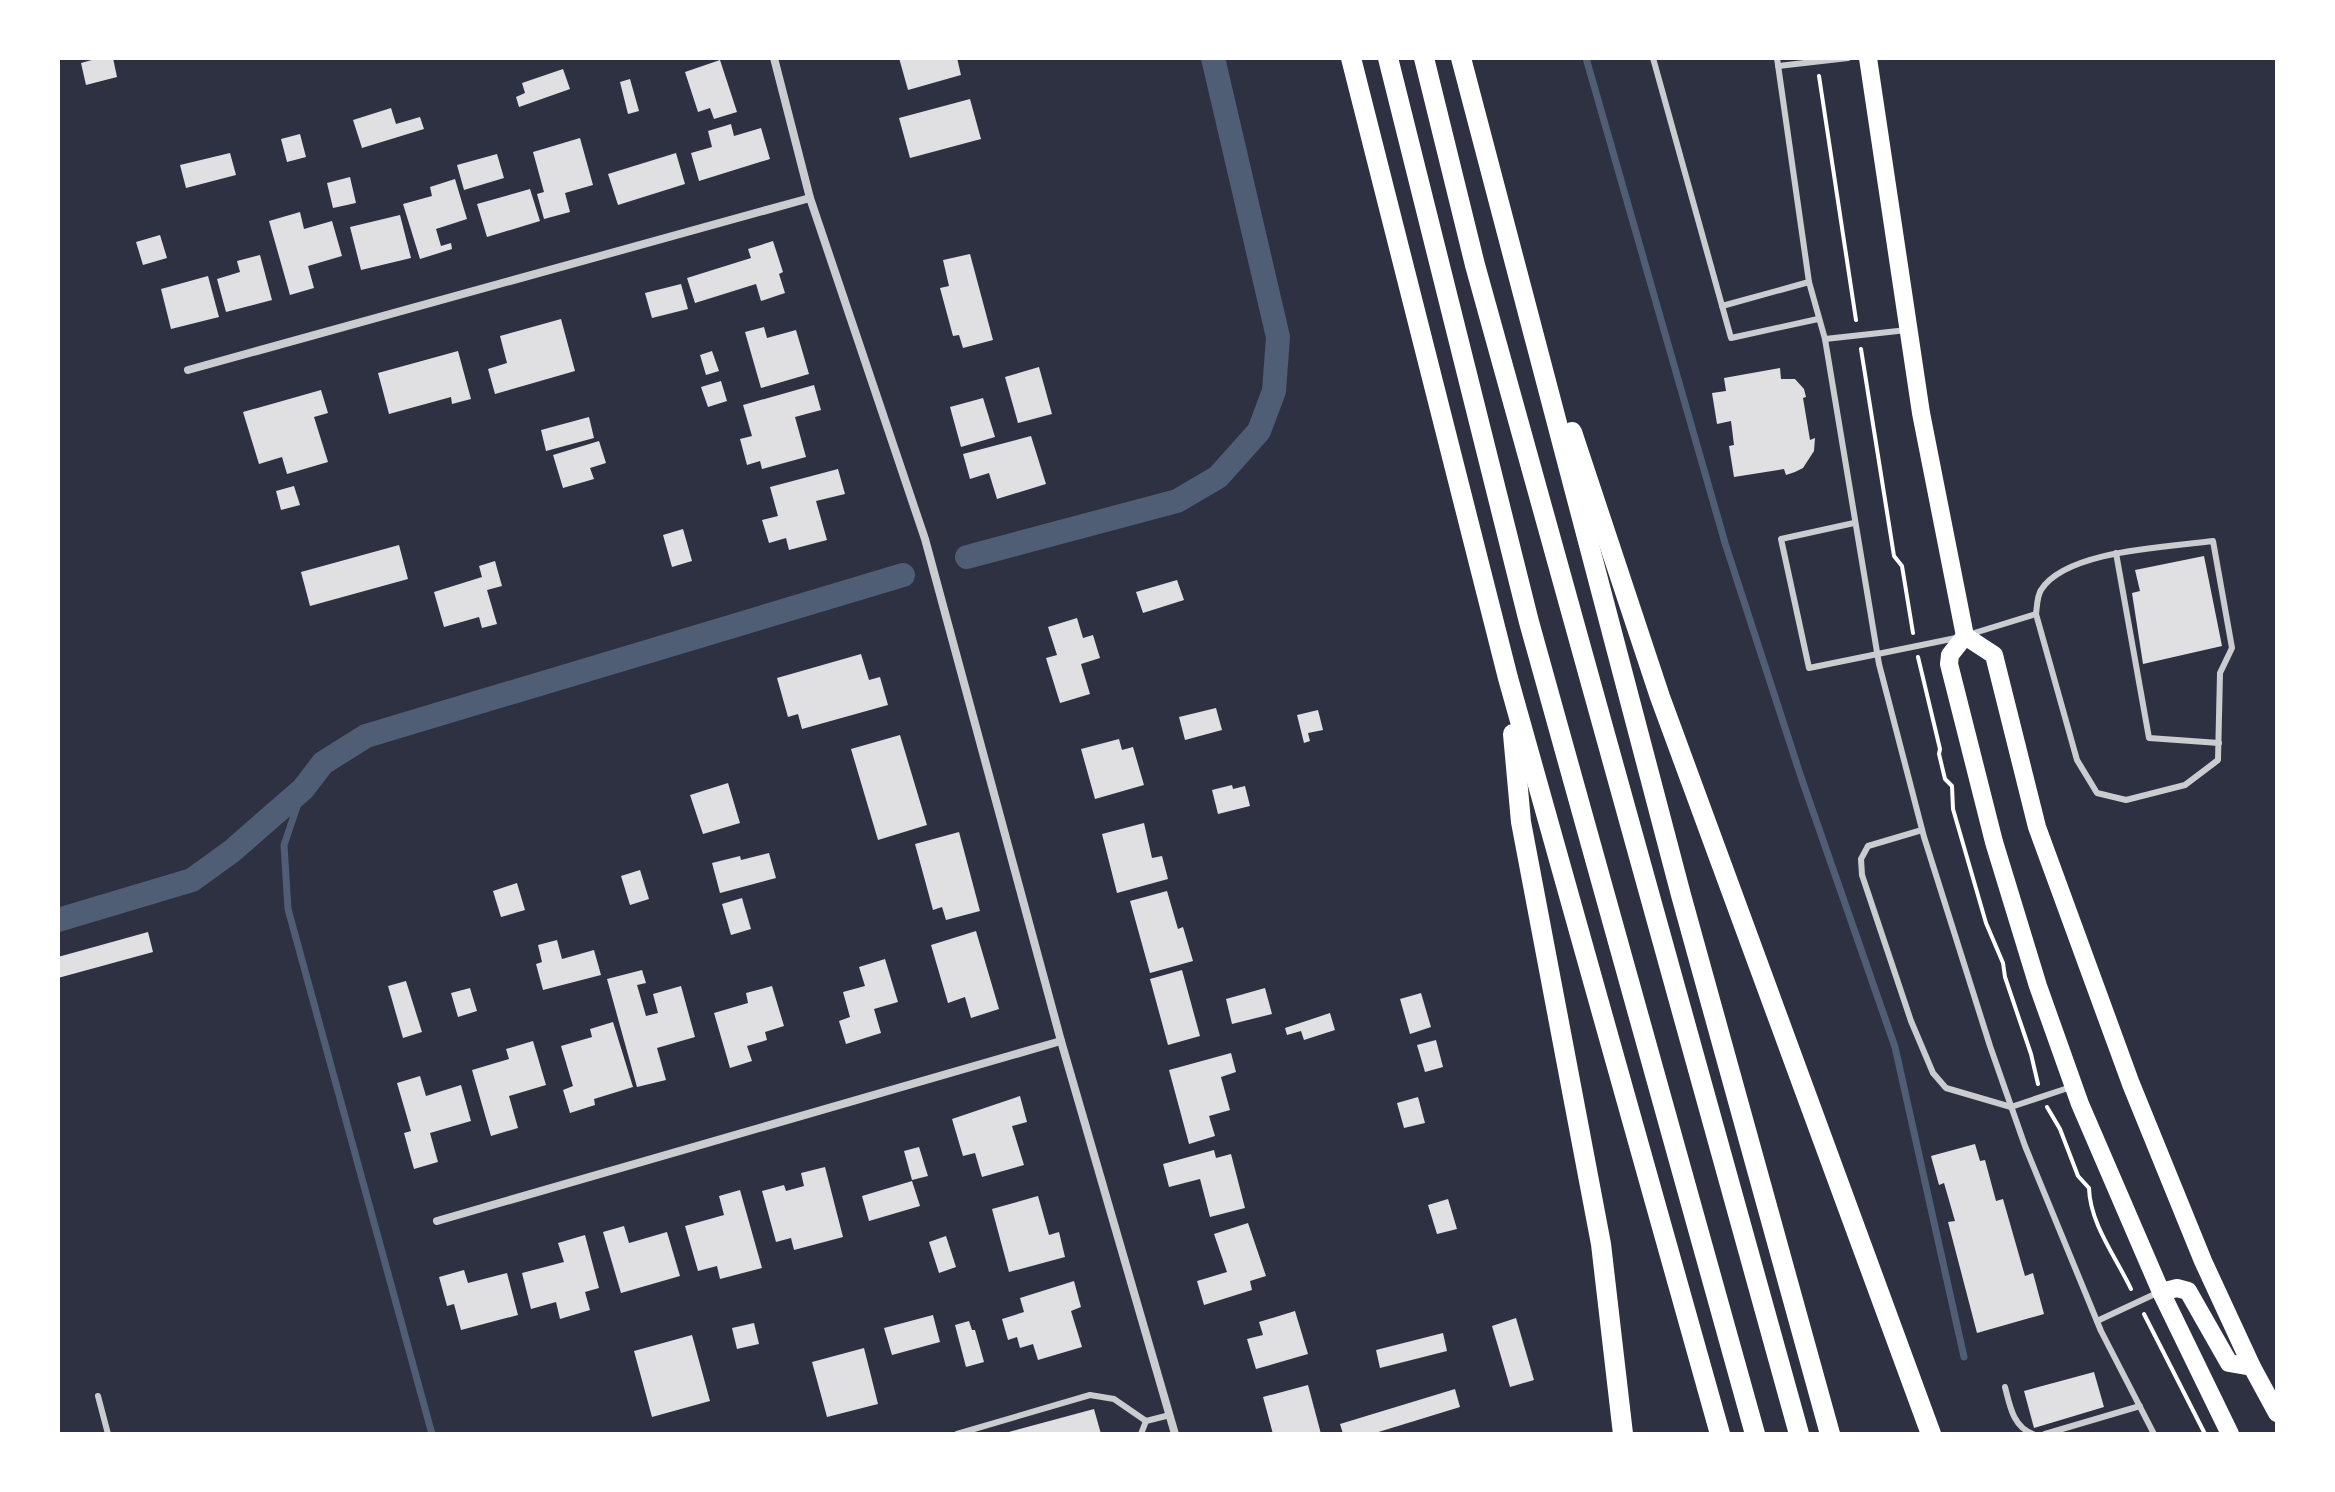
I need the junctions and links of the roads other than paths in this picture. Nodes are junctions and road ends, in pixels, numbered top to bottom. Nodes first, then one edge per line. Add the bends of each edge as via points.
1 (774, 58) edge
2 (1351, 58) edge
3 (1388, 58) edge
4 (1424, 58) edge
5 (1461, 58) edge
6 (1653, 58) edge
7 (1777, 58) edge
8 (1848, 58) edge
9 (1868, 58) edge
10 (1778, 66) junction
11 (810, 198) junction
12 (1513, 252) junction
13 (1809, 282) junction
14 (1722, 306) junction
15 (1818, 319) junction
16 (1909, 329) junction
17 (1825, 339) junction
18 (188, 370) dead end
19 (1854, 523) junction
20 (2116, 553) junction
21 (2036, 614) junction
22 (1965, 636) junction
23 (1877, 655) junction
24 (1508, 678) junction
25 (2219, 743) junction
26 (1922, 830) junction
27 (1061, 1041) junction
28 (2074, 1086) junction
29 (2011, 1107) junction
30 (437, 1221) dead end
31 (2161, 1292) junction
32 (2097, 1321) junction
33 (2252, 1367) junction
34 (2005, 1387) dead end
35 (98, 1396) dead end
36 (2140, 1406) junction
37 (2277, 1413) edge
38 (1170, 1415) junction
39 (1146, 1421) junction
40 (108, 1434) edge
41 (957, 1434) edge
42 (1141, 1434) edge
43 (1175, 1434) edge
44 (1623, 1434) edge
45 (1720, 1434) edge
46 (1755, 1434) edge
47 (1799, 1434) edge
48 (1830, 1434) edge
49 (1931, 1434) edge
50 (2033, 1434) edge
51 (2045, 1434) edge
52 (2154, 1434) edge
53 (2230, 1434) edge

1 - 11 street
2 - 24 highway
3 - 46 highway via 1529,622
4 - 47 highway via 1475,265
5 - 12 highway
6 - 14 lane
7 - 10 lane
8 - 10 lane
9 - 16 main road
10 - 13 lane
11 - 18 street
11 - 27 street via 925,539
12 - 48 highway via 1681,895
12 - 49 highway via 1660,697
13 - 14 lane
13 - 15 lane
14 - 15 lane via 1731,338
15 - 17 lane
16 - 17 lane
16 - 22 main road
17 - 19 lane
19 - 23 lane
19 - 23 lane via 1781,539 1809,668
20 - 21 lane via 2063,569 2039,591
20 - 25 lane via 2149,738
20 - 25 lane via 2213,541 2232,648 2220,673
21 - 22 lane
21 - 25 lane via 2077,760 2097,793 2126,800 2185,785 2218,760
22 - 23 lane
22 - 28 main road via 1949,664 1994,842
22 - 33 main road via 1994,655 2037,827 2131,1084
23 - 26 lane
24 - 44 highway via 1521,822 1601,1244
24 - 45 highway
26 - 29 lane
26 - 29 lane via 1868,846 1861,859 1862,875 1933,1073 1946,1088
27 - 30 street
27 - 38 street
28 - 29 lane
28 - 31 main road
29 - 32 lane
31 - 32 lane
31 - 33 main road via 2188,1291 2229,1363
31 - 53 main road
32 - 36 lane
33 - 37 main road
34 - 50 lane via 2020,1428
35 - 40 lane
36 - 51 lane
36 - 52 lane
38 - 39 lane
38 - 43 street
39 - 41 lane via 1114,1399 1090,1395
39 - 42 lane

